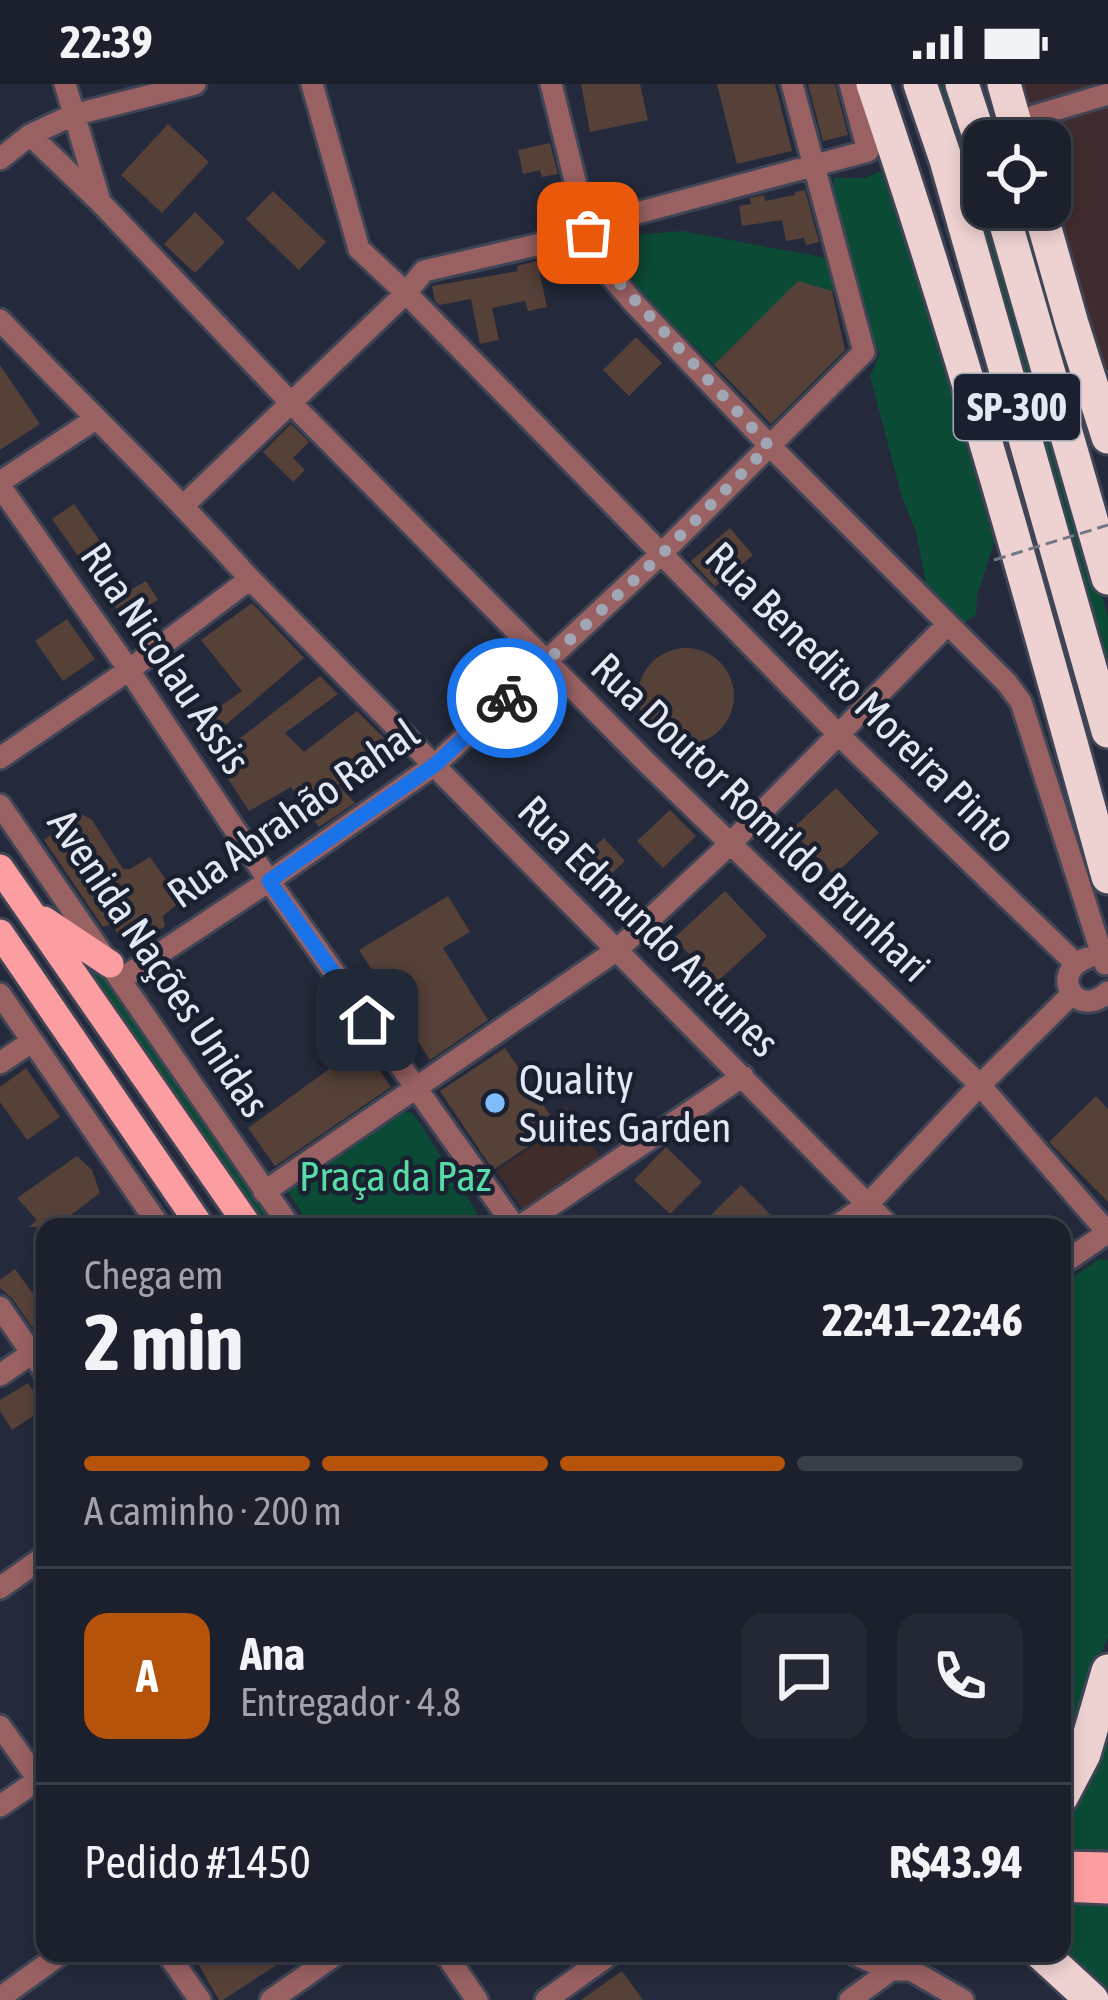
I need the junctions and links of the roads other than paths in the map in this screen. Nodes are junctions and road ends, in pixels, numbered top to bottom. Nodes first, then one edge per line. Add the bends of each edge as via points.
1 (65, 84) edge
2 (195, 84) edge
3 (312, 84) edge
4 (551, 84) edge
5 (792, 84) edge
6 (850, 84) edge
7 (873, 84) edge
8 (887, 84) edge
9 (920, 84) edge
10 (962, 84) edge
11 (977, 84) edge
12 (1004, 84) edge
13 (1108, 94) edge
14 (73, 115) junction
15 (974, 120) edge
16 (992, 120) edge
17 (1023, 120) edge
18 (1046, 120) edge
19 (30, 135) junction
20 (0, 159) edge
21 (812, 167) junction
22 (101, 203) junction
23 (1007, 228) edge
24 (1034, 228) edge
25 (1045, 228) edge
26 (588, 233) junction
27 (926, 239) junction
28 (406, 293) junction
29 (0, 320) edge
30 (1072, 324) junction
31 (291, 403) junction
32 (94, 420) junction
33 (1108, 437) edge
34 (769, 446) junction
35 (0, 484) edge
36 (184, 505) junction
37 (662, 554) junction
38 (250, 578) junction
39 (1108, 578) edge
40 (947, 625) junction
41 (547, 661) junction
42 (129, 670) junction
43 (1108, 731) edge
44 (840, 736) junction
45 (0, 758) edge
46 (436, 764) junction
47 (0, 805) edge
48 (730, 844) junction
49 (0, 868) edge
50 (1108, 877) edge
51 (269, 881) junction
52 (28, 909) junction
53 (0, 933) edge
54 (616, 950) junction
55 (0, 955) edge
56 (1093, 964) edge
57 (116, 972) junction
58 (33, 981) junction
59 (0, 994) edge
60 (1072, 994) junction
61 (1105, 1000) edge
62 (31, 1042) junction
63 (0, 1064) edge
64 (743, 1076) junction
65 (980, 1085) junction
66 (416, 1090) junction
67 (264, 1192) junction
68 (868, 1204) junction
69 (154, 1218) edge
70 (193, 1218) edge
71 (243, 1218) edge
72 (283, 1218) edge
73 (510, 1218) edge
74 (530, 1218) edge
75 (848, 1218) edge
76 (881, 1218) edge
77 (1107, 1233) edge
78 (1071, 1258) edge
79 (0, 1307) edge
80 (36, 1350) edge
81 (36, 1358) edge
82 (0, 1375) edge
83 (36, 1562) edge
84 (0, 1588) edge
85 (1108, 1671) edge
86 (0, 1726) edge
87 (36, 1772) edge
88 (1071, 1779) edge
89 (36, 1785) edge
90 (0, 1807) edge
91 (1071, 1864) edge
92 (1108, 1866) edge
93 (1071, 1888) edge
94 (1108, 1890) edge
95 (50, 1962) edge
96 (173, 1962) edge
97 (325, 1962) edge
98 (451, 1962) edge
99 (599, 1962) edge
100 (873, 1962) edge
101 (1051, 1962) edge
102 (891, 1970) junction
103 (0, 1998) edge
104 (200, 2000) edge
105 (271, 2000) edge
106 (477, 2000) edge
107 (546, 2000) edge
108 (850, 2000) edge
109 (963, 2000) edge
110 (1092, 2000) edge

1 - 14 street
2 - 14 street
3 - 28 street, Rua Benedito Moreira Pinto via 358,249
4 - 26 street
5 - 21 street
6 - 21 street via 868,151
7 - 27 highway
8 - 27 highway
9 - 43 highway, SP-300
10 - 15 highway
11 - 16 highway
12 - 17 highway
13 - 18 street
14 - 19 street
14 - 22 street
19 - 20 street
19 - 22 street, Rua Doutor Romildo Brunhari
21 - 26 street via 600,223
21 - 34 street, Rua Abrahão Rahal via 864,352
22 - 31 street, Rua Doutor Romildo Brunhari
23 - 39 highway, SP-300
24 - 30 highway
25 - 30 highway
26 - 28 street via 424,271
26 - 34 street via 589,250
27 - 50 highway
28 - 31 street
28 - 37 street, Rua Benedito Moreira Pinto
29 - 32 street, Rua Edmundo Antunes
30 - 33 highway
31 - 36 street
31 - 41 street, Rua Doutor Romildo Brunhari
32 - 35 street
32 - 36 street, Rua Edmundo Antunes
34 - 37 street, Rua Abrahão Rahal
34 - 40 street
35 - 42 street, Rua Nicolau Assis
36 - 38 street, Rua Edmundo Antunes
37 - 41 street, Rua Abrahão Rahal
37 - 44 street, Rua Benedito Moreira Pinto
38 - 42 street
38 - 46 street, Rua Edmundo Antunes
40 - 44 street
40 - 56 street via 1021,702 1091,926
41 - 46 street, Rua Abrahão Rahal
41 - 48 street, Rua Doutor Romildo Brunhari
42 - 45 street
42 - 51 street, Rua Nicolau Assis
44 - 48 street
44 - 56 street, Rua Benedito Moreira Pinto
46 - 51 street, Rua Abrahão Rahal
46 - 54 street, Rua Edmundo Antunes
47 - 57 street, Avenida Nações Unidas
48 - 54 street
48 - 65 street, Rua Doutor Romildo Brunhari
49 - 52 main road, Avenida Nações Unidas
51 - 57 street, Rua Abrahão Rahal
51 - 66 street, Rua Nicolau Assis
52 - 57 main road
52 - 71 main road, Avenida Nações Unidas
53 - 58 main road
54 - 64 street, Rua Edmundo Antunes
54 - 66 street
55 - 58 main road
56 - 60 street via 1067,979
57 - 67 street, Avenida Nações Unidas
58 - 70 main road
59 - 62 street
60 - 61 street
60 - 65 street
62 - 63 street
62 - 69 street
64 - 68 street, Rua Edmundo Antunes
64 - 74 street
65 - 68 street
65 - 77 street, Rua Doutor Romildo Brunhari
66 - 67 street
66 - 73 street, Rua Nicolau Assis
67 - 72 street, Avenida Nações Unidas
68 - 75 street
68 - 76 street, Rua Edmundo Antunes
77 - 78 street
79 - 80 street
81 - 82 street
83 - 84 street
85 - 88 highway
86 - 87 street
89 - 90 street
91 - 92 main road
93 - 94 main road
95 - 103 street
96 - 104 street
97 - 105 street
98 - 106 street
99 - 107 street
100 - 102 street
101 - 110 highway
102 - 108 street
102 - 109 street via 911,1970

